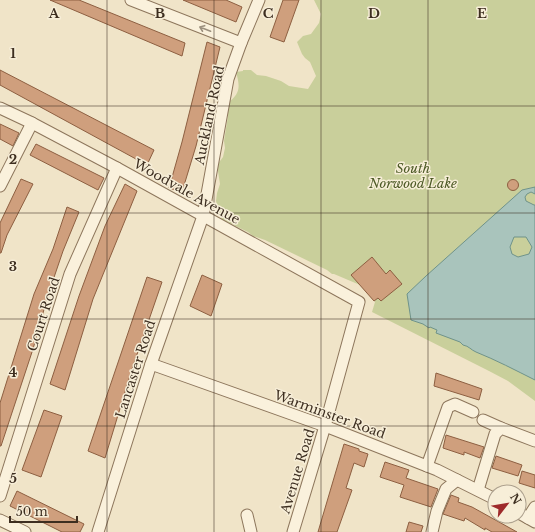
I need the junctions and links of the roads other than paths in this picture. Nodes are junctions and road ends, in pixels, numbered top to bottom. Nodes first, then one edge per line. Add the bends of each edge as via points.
1 (131, 0) edge
2 (259, 0) edge
3 (241, 43) junction
4 (0, 108) edge
5 (32, 123) junction
6 (117, 168) junction
7 (0, 186) edge
8 (204, 216) junction
9 (359, 302) joint
10 (151, 364) junction
11 (473, 412) dead end
12 (483, 420) dead end
13 (325, 426) junction
14 (501, 428) junction
15 (535, 442) edge
16 (427, 466) junction
17 (457, 480) junction
18 (478, 490) junction
19 (487, 495) edge
20 (0, 496) edge
21 (535, 507) edge
22 (248, 515) dead end
23 (527, 517) edge
24 (0, 520) edge
25 (25, 532) edge
26 (98, 532) edge
27 (251, 532) edge
28 (293, 532) edge
29 (432, 532) edge

3 -> 1 street
2 - 3 street, Auckland Road
3 - 8 street, Auckland Road via 228,79
4 - 5 street, Woodvale Avenue
5 - 6 street, Woodvale Avenue
5 - 7 street
6 - 8 street, Woodvale Avenue
6 - 20 street, Court Road via 70,274
8 - 9 street, Woodvale Avenue
8 - 10 street, Lancaster Road
9 - 13 street, Avenue Road
10 - 13 street, Warminster Road
10 - 26 street, Lancaster Road
11 - 16 street via 455,404 448,407
12 - 14 street
13 - 16 street, Warminster Road
13 - 28 street, Avenue Road
14 - 15 street
14 - 18 street via 495,434
16 - 17 street, Warminster Road
17 - 18 street, Warminster Road
17 - 29 street via 446,489 437,510
18 - 19 street, Warminster Road
21 - 23 street
22 - 27 street
24 - 25 street

